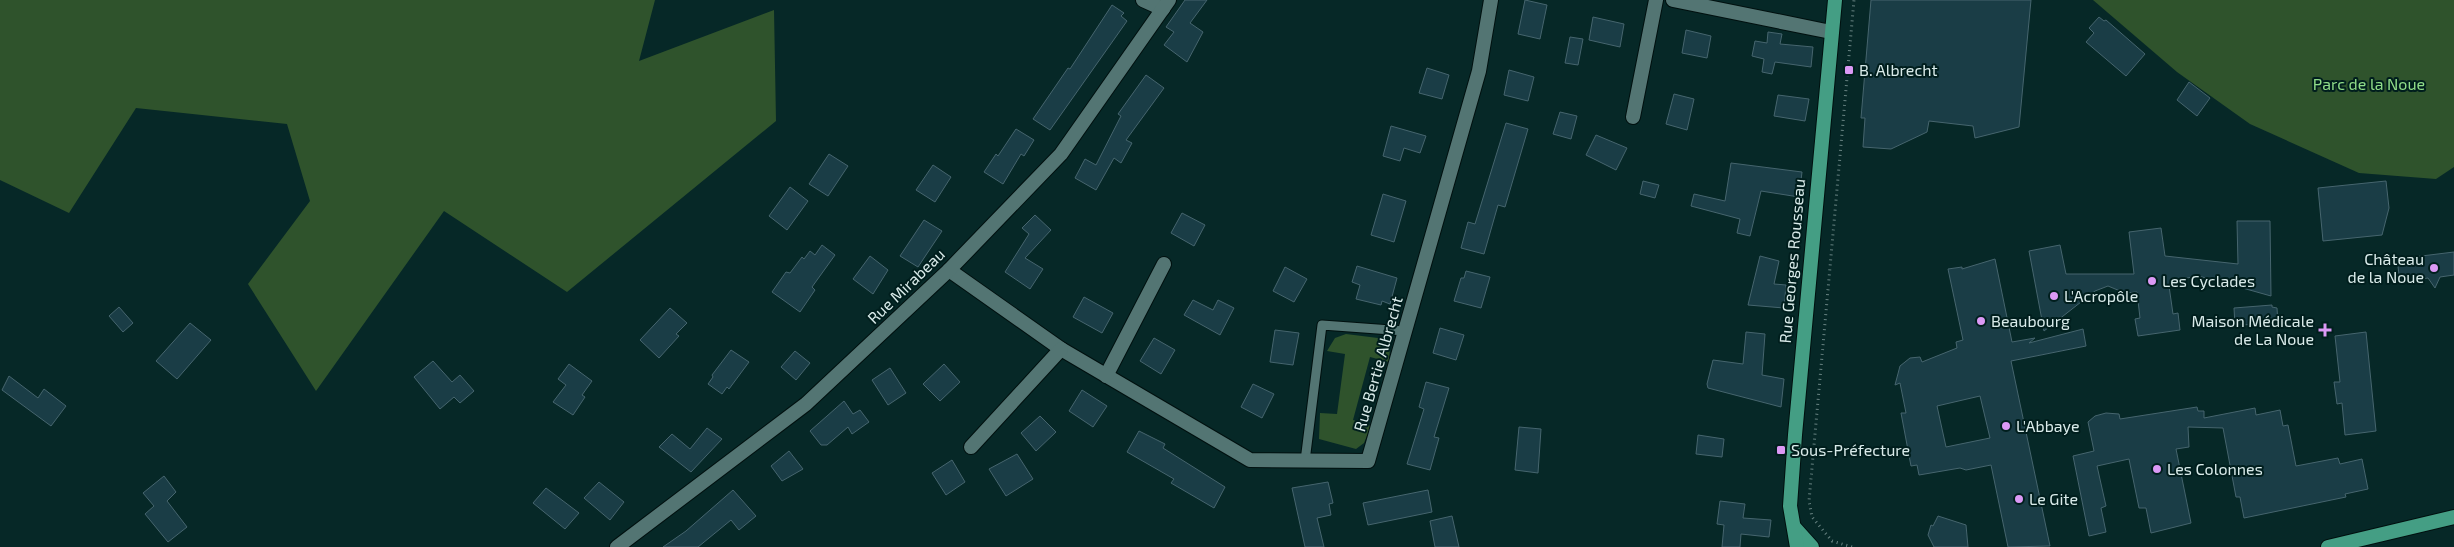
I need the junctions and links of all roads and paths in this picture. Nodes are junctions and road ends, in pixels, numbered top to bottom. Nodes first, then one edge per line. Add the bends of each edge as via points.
1 (1143, 0) edge
2 (1491, 0) edge
3 (1656, 0) edge
4 (1673, 0) edge
5 (1835, 0) edge
6 (1854, 0) edge
7 (1166, 5) edge
8 (1831, 32) junction
9 (1633, 117) dead end
10 (1164, 264) dead end
11 (949, 270) junction
12 (1405, 331) junction
13 (1061, 349) junction
14 (1106, 376) junction
15 (971, 446) dead end
16 (1305, 460) junction
17 (2454, 517) edge
18 (1792, 526) junction
19 (2355, 544) edge
20 (617, 547) edge
21 (1797, 547) edge
22 (1812, 547) edge
23 (1852, 547) edge
24 (2328, 547) edge

1 - 7 street
2 - 12 street, Rue Bertie Albrecht via 1479,71
3 - 9 street
4 - 8 street
5 - 8 main road, Rue Georges Rousseau
6 - 23 path via 1809,502 1812,517 1832,541
7 - 11 street, Rue Mirabeau via 1061,154
8 - 18 main road, Rue Georges Rousseau via 1800,367 1790,506
10 - 14 street
11 - 13 street, Rue Bertie Albrecht
11 - 20 street, Rue Mirabeau via 806,404
12 - 16 street, Rue Bertie Albrecht via 1368,461
12 - 16 lane via 1322,325
13 - 14 street, Rue Bertie Albrecht
13 - 15 street
14 - 16 street, Rue Bertie Albrecht via 1250,460
17 - 19 main road
18 - 21 main road, Rue Georges Rousseau
18 - 22 main road
19 - 24 main road

